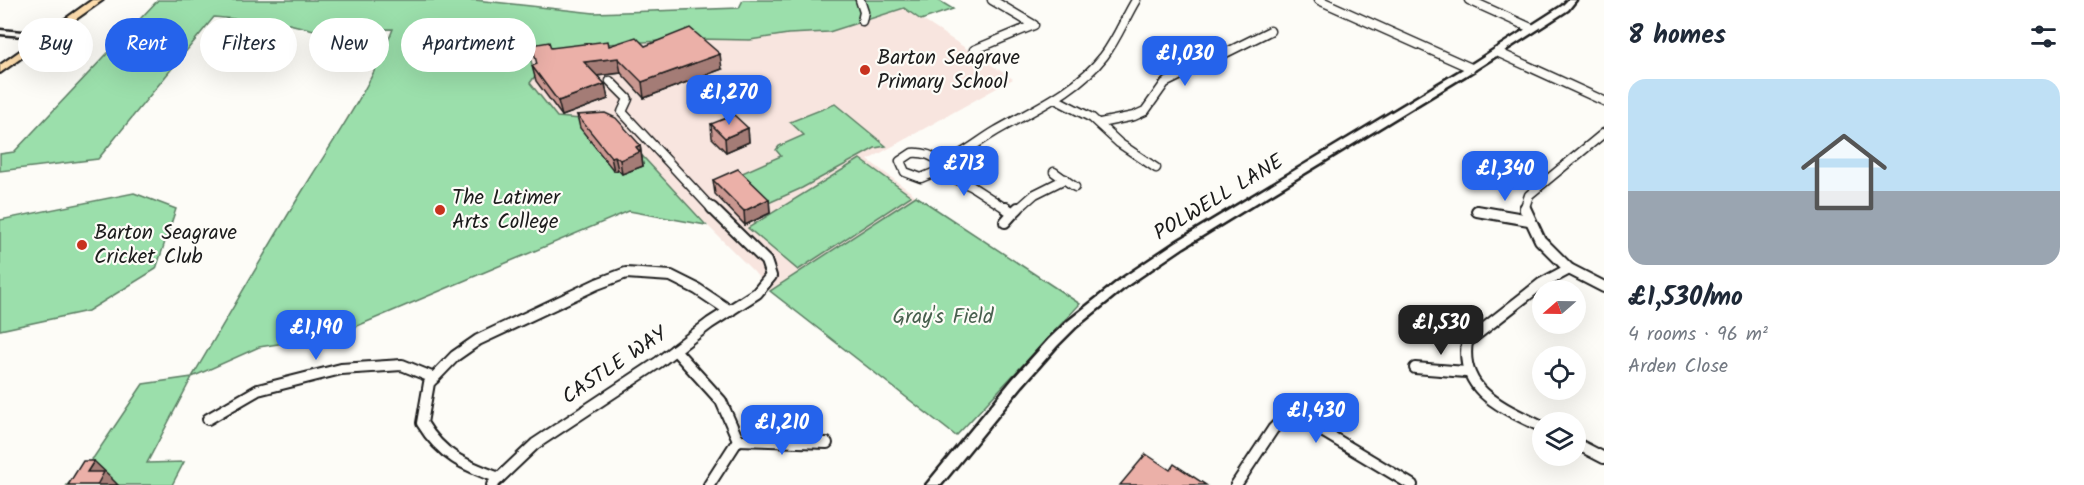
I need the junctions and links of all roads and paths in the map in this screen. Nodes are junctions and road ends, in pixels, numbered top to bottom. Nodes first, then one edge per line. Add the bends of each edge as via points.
1 (88, 0) edge
2 (98, 0) edge
3 (860, 0) edge
4 (992, 0) edge
5 (1136, 0) edge
6 (1319, 0) edge
7 (1469, 0) edge
8 (1572, 0) edge
9 (1331, 2) edge
10 (64, 18) edge
11 (69, 18) edge
12 (862, 21) dead end
13 (1043, 21) dead end
14 (1035, 25) junction
15 (1531, 28) junction
16 (1252, 30) dead end
17 (0, 32) edge
18 (18, 33) edge
19 (977, 47) dead end
20 (18, 52) edge
21 (1497, 52) junction
22 (1471, 68) junction
23 (2, 69) edge
24 (610, 81) dead end
25 (1055, 99) junction
26 (1604, 101) edge
27 (1100, 123) junction
28 (1604, 133) edge
29 (1153, 154) dead end
30 (1143, 159) junction
31 (1156, 168) dead end
32 (1054, 172) dead end
33 (1065, 179) junction
34 (1075, 187) dead end
35 (1476, 211) dead end
36 (1013, 213) junction
37 (1529, 220) junction
38 (1005, 222) dead end
39 (1569, 269) junction
40 (1604, 287) edge
41 (730, 310) junction
42 (675, 350) junction
43 (1415, 368) dead end
44 (1466, 372) junction
45 (434, 378) junction
46 (208, 419) dead end
47 (1532, 422) edge
48 (738, 440) junction
49 (827, 443) dead end
50 (1586, 449) edge
51 (1604, 458) edge
52 (495, 481) edge
53 (937, 484) edge
54 (709, 485) edge
55 (1236, 485) edge
56 (1412, 485) edge

1 - 10 main road
2 - 11 main road
3 - 12 street
4 - 14 street
5 - 25 street via 1104,55
6 - 9 street
7 - 15 street
8 - 15 street, POLWELL LANE
9 - 22 street
13 - 14 street
14 - 19 street
15 - 21 street, POLWELL LANE
16 - 27 street via 1266,33 1165,83 1145,111
17 - 18 street
20 - 23 main road
21 - 22 street, POLWELL LANE
21 - 26 street
22 - 53 street, POLWELL LANE via 1205,229 1110,292 1043,353
24 - 41 street, CASTLE WAY via 628,99 621,112 766,261 771,276 765,285
25 - 27 street
25 - 36 street via 939,167
27 - 30 street via 1119,143
28 - 37 street via 1529,195 1524,210
29 - 30 street
30 - 31 street
32 - 33 street
33 - 34 street
33 - 36 street via 1035,194
35 - 37 street
36 - 38 street
37 - 39 street via 1540,240
39 - 40 street
39 - 44 street via 1541,284 1467,342 1463,354
41 - 42 street, CASTLE WAY
41 - 45 street via 671,276 626,273 478,340
42 - 48 street via 718,394 733,420
42 - 52 street, CASTLE WAY via 535,444
43 - 44 street
44 - 47 street via 1499,405
45 - 46 street via 402,365 341,369 258,390
45 - 52 street via 424,401 422,423 436,444
48 - 49 street
48 - 54 street
50 - 51 street
55 - 56 street via 1273,429 1283,419 1297,416

